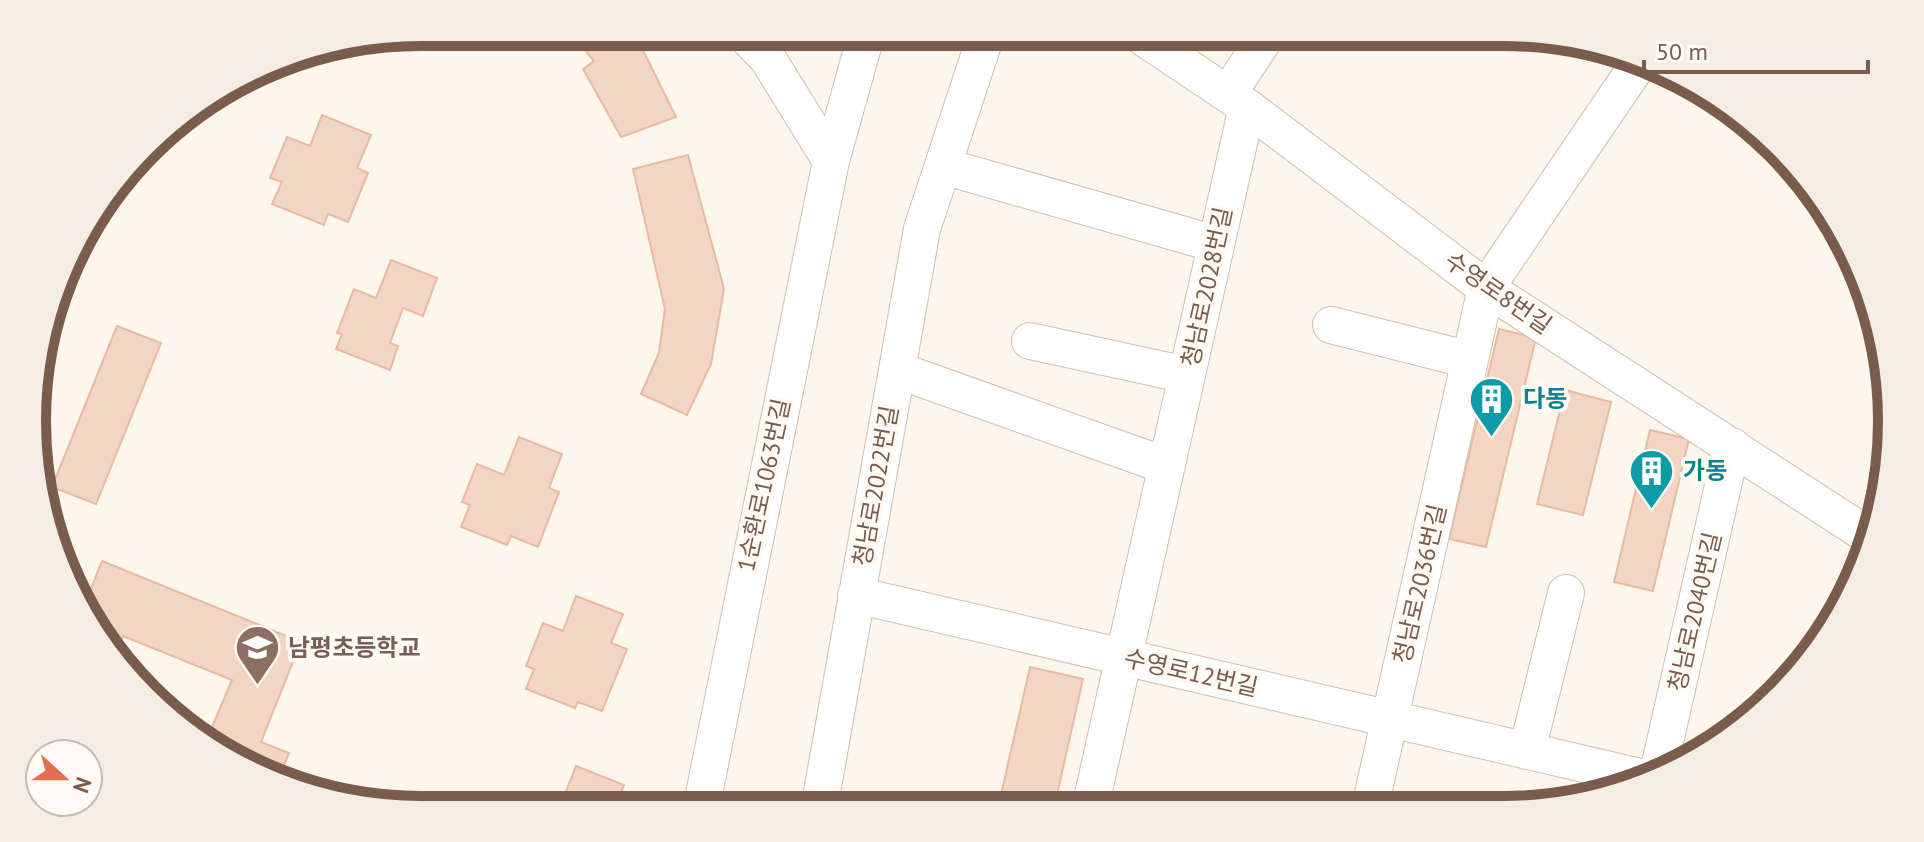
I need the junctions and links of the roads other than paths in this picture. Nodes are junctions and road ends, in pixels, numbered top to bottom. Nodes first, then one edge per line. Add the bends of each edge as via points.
1 (755, 46) edge
2 (863, 46) edge
3 (982, 46) edge
4 (1156, 46) edge
5 (1262, 46) edge
6 (1634, 70) edge
7 (1237, 100) junction
8 (831, 161) junction
9 (943, 166) junction
10 (1216, 244) junction
11 (1486, 288) junction
12 (1331, 325) dead end
13 (1030, 341) dead end
14 (1470, 360) junction
15 (897, 370) junction
16 (1187, 375) junction
17 (1732, 446) junction
18 (1167, 466) junction
19 (1861, 531) edge
20 (1566, 593) dead end
21 (856, 595) junction
22 (1124, 657) junction
23 (1389, 719) junction
24 (1527, 751) junction
25 (1659, 762) edge
26 (1630, 774) edge
27 (704, 796) edge
28 (821, 796) edge
29 (1093, 796) edge
30 (1372, 796) edge

1 - 8 street
2 - 8 street, 1순환로1063번길
3 - 9 street, 청남로2022번길
4 - 7 street, 수영로8번길
5 - 7 street, 청남로2028번길
6 - 11 street, 청남로2036번길
7 - 10 street, 청남로2028번길
7 - 11 street, 수영로8번길
8 - 27 street, 1순환로1063번길
9 - 10 street
9 - 15 street, 청남로2022번길 via 922,229
10 - 16 street, 청남로2028번길
11 - 14 street, 청남로2036번길
11 - 17 street, 수영로8번길
12 - 14 street
13 - 16 street
14 - 23 street, 청남로2036번길
15 - 18 street
15 - 21 street, 청남로2022번길
16 - 18 street, 청남로2028번길
17 - 19 street, 수영로8번길
17 - 25 street, 청남로2040번길
18 - 22 street, 청남로2028번길
20 - 24 street
21 - 22 street, 수영로12번길
21 - 28 street, 청남로2022번길
22 - 23 street, 수영로12번길
22 - 29 street, 청남로2028번길
23 - 24 street, 수영로12번길
23 - 30 street, 청남로2036번길
24 - 26 street, 수영로12번길

